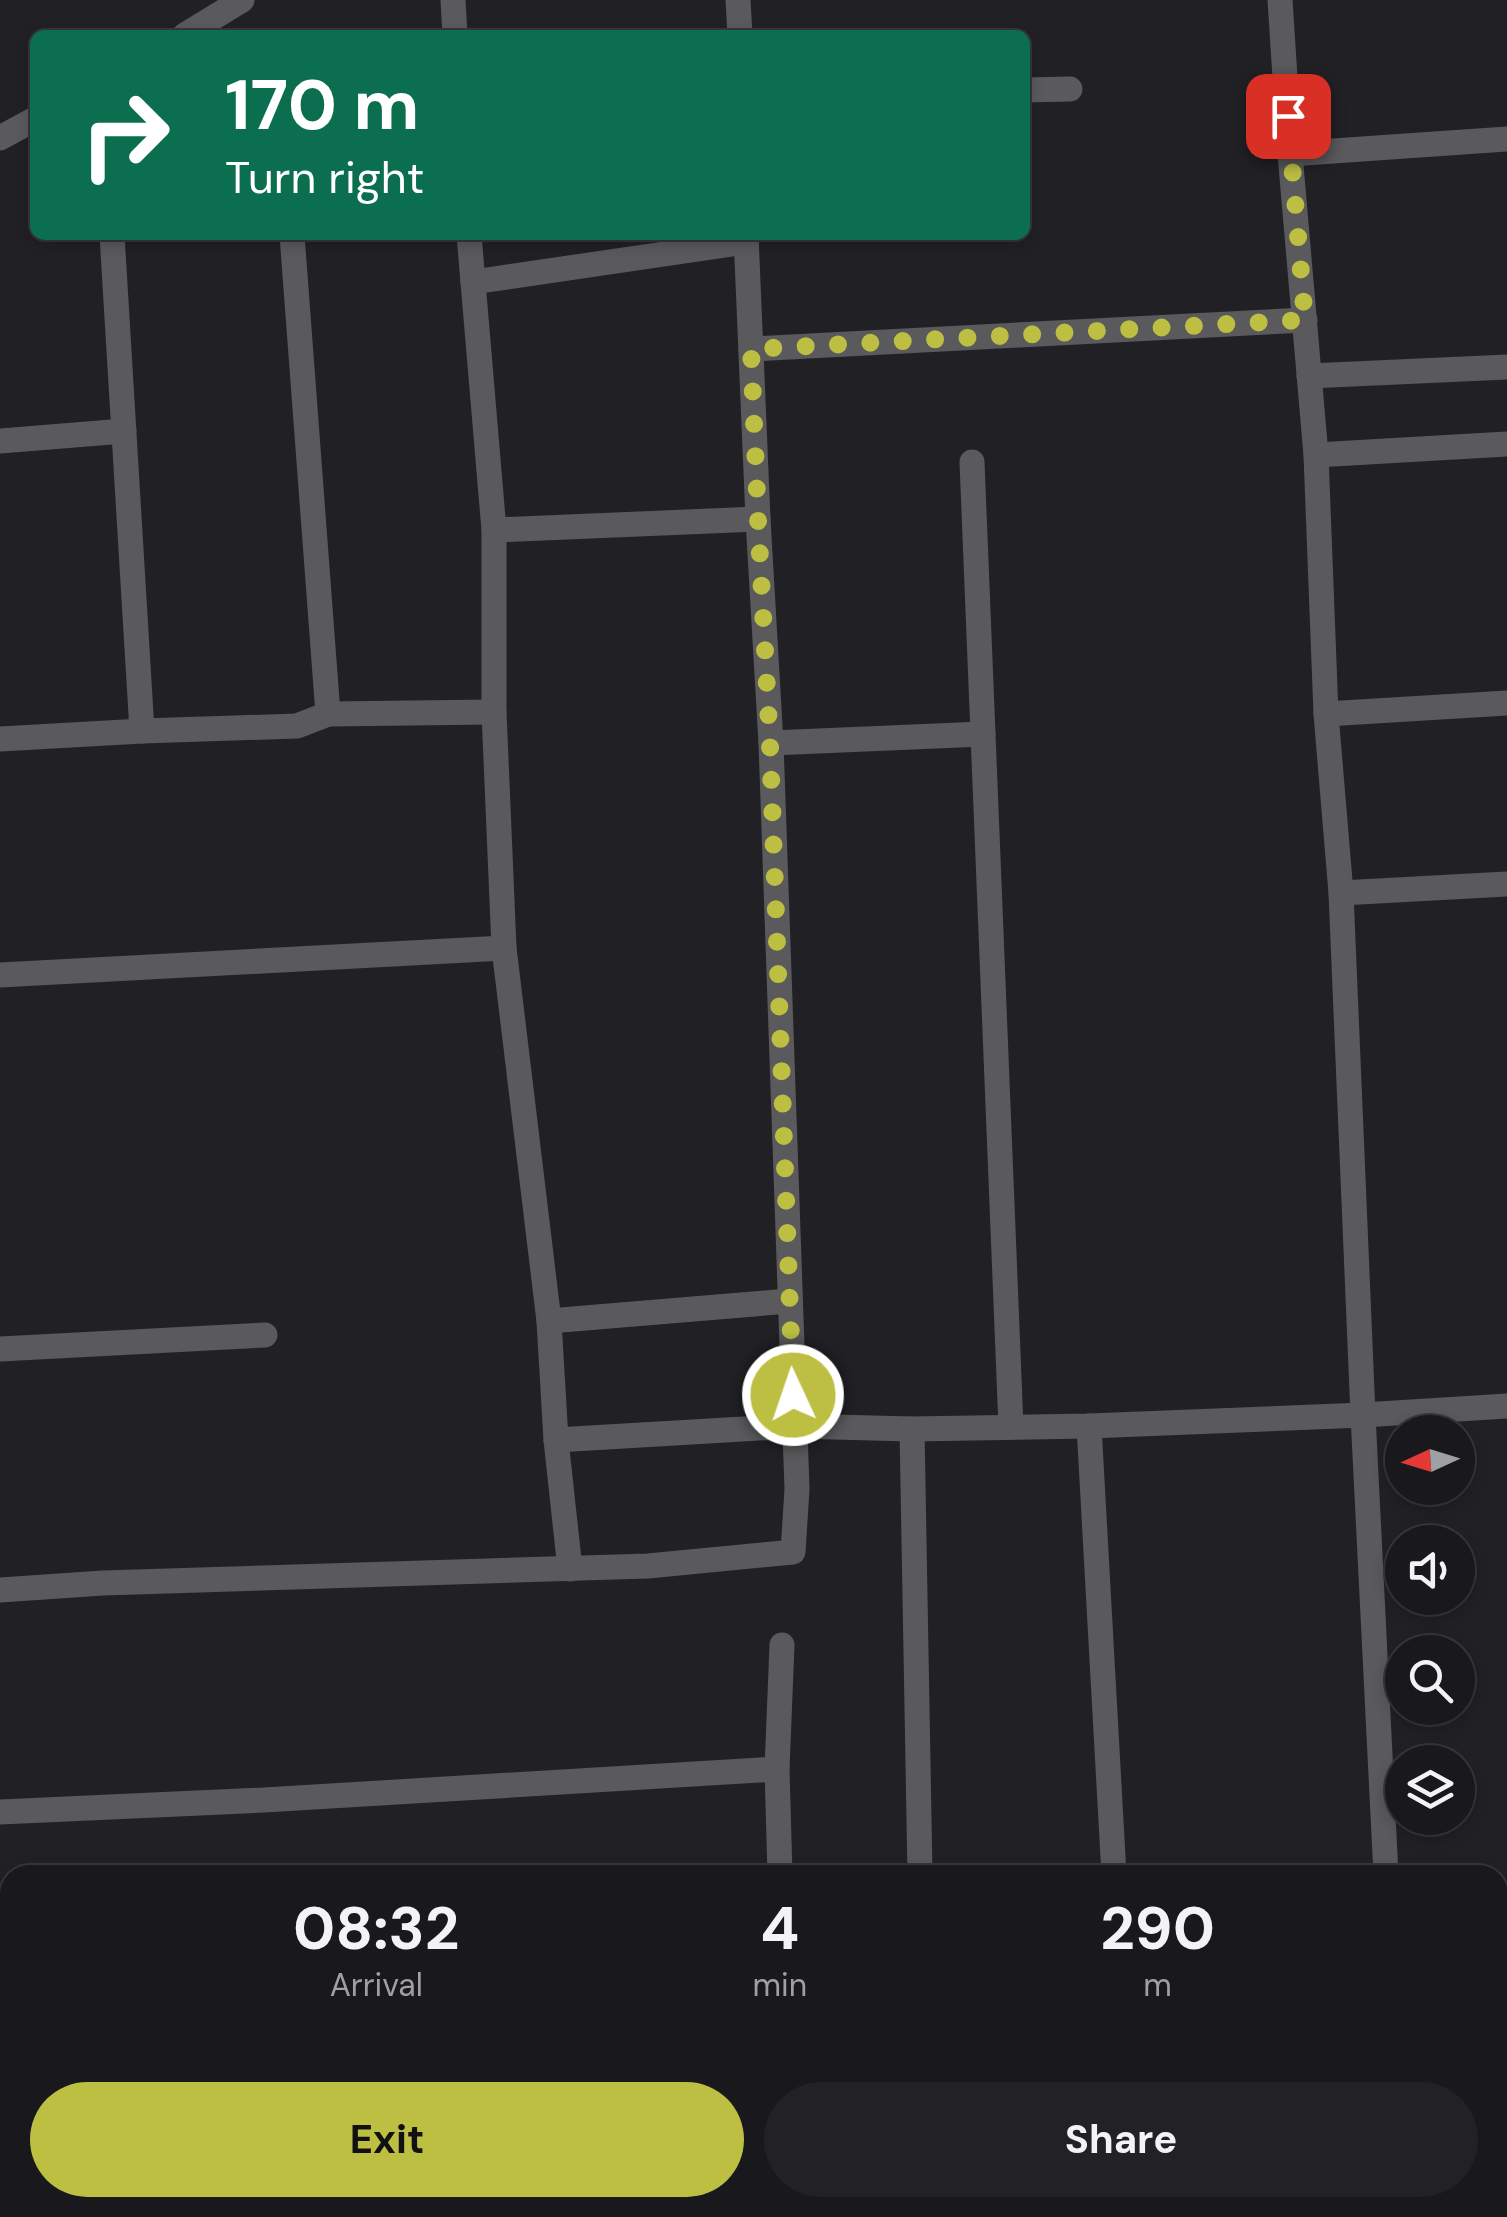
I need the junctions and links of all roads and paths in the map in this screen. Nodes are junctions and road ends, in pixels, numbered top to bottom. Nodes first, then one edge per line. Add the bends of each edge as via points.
1 (242, 0) edge
2 (453, 0) edge
3 (738, 0) edge
4 (1280, 0) edge
5 (193, 30) edge
6 (455, 30) edge
7 (740, 30) edge
8 (1070, 89) dead end
9 (1030, 90) edge
10 (30, 122) edge
11 (0, 138) edge
12 (1507, 139) edge
13 (1290, 154) junction
14 (112, 240) edge
15 (292, 240) edge
16 (469, 240) edge
17 (740, 240) edge
18 (746, 240) edge
19 (473, 282) junction
20 (1305, 320) junction
21 (751, 349) junction
22 (1507, 367) edge
23 (1309, 376) junction
24 (124, 431) junction
25 (0, 441) edge
26 (1507, 444) edge
27 (1316, 455) junction
28 (972, 462) dead end
29 (758, 519) junction
30 (494, 530) junction
31 (1507, 703) edge
32 (494, 712) junction
33 (328, 714) junction
34 (1326, 714) junction
35 (142, 731) junction
36 (983, 734) junction
37 (0, 739) edge
38 (770, 744) junction
39 (1507, 884) edge
40 (1342, 893) junction
41 (504, 948) junction
42 (0, 975) edge
43 (789, 1301) junction
44 (549, 1322) junction
45 (265, 1335) dead end
46 (0, 1350) edge
47 (1507, 1406) edge
48 (1363, 1415) junction
49 (795, 1426) junction
50 (1089, 1426) junction
51 (1012, 1427) junction
52 (912, 1429) junction
53 (556, 1440) junction
54 (570, 1569) junction
55 (0, 1590) edge
56 (782, 1646) dead end
57 (777, 1768) junction
58 (0, 1812) edge
59 (780, 1865) edge
60 (920, 1865) edge
61 (1113, 1865) edge
62 (1386, 1865) edge

1 - 5 street
2 - 6 street
3 - 7 street
4 - 13 street
8 - 9 street
10 - 11 street
12 - 13 street
13 - 20 street
14 - 24 street
15 - 33 street
16 - 19 street
17 - 19 street
18 - 21 street
19 - 30 street
20 - 21 street
20 - 23 street
21 - 29 street
22 - 23 street
23 - 27 street
24 - 25 street
24 - 35 street
26 - 27 street
27 - 34 street
28 - 36 street
29 - 30 street
29 - 38 street
30 - 32 street
31 - 34 street
32 - 33 street
32 - 41 street
33 - 35 street via 297,726
34 - 40 street
35 - 37 street
36 - 38 street
36 - 51 street
38 - 43 street
39 - 40 street
40 - 48 street
41 - 42 street
41 - 44 street
43 - 44 street
43 - 49 street
44 - 53 street
45 - 46 street
47 - 48 street
48 - 50 street
48 - 62 street
49 - 52 street
49 - 53 street
49 - 54 street via 793,1552
50 - 51 street
50 - 61 street
51 - 52 street
52 - 60 street
53 - 54 street
54 - 55 street
56 - 57 street
57 - 58 street
57 - 59 street

